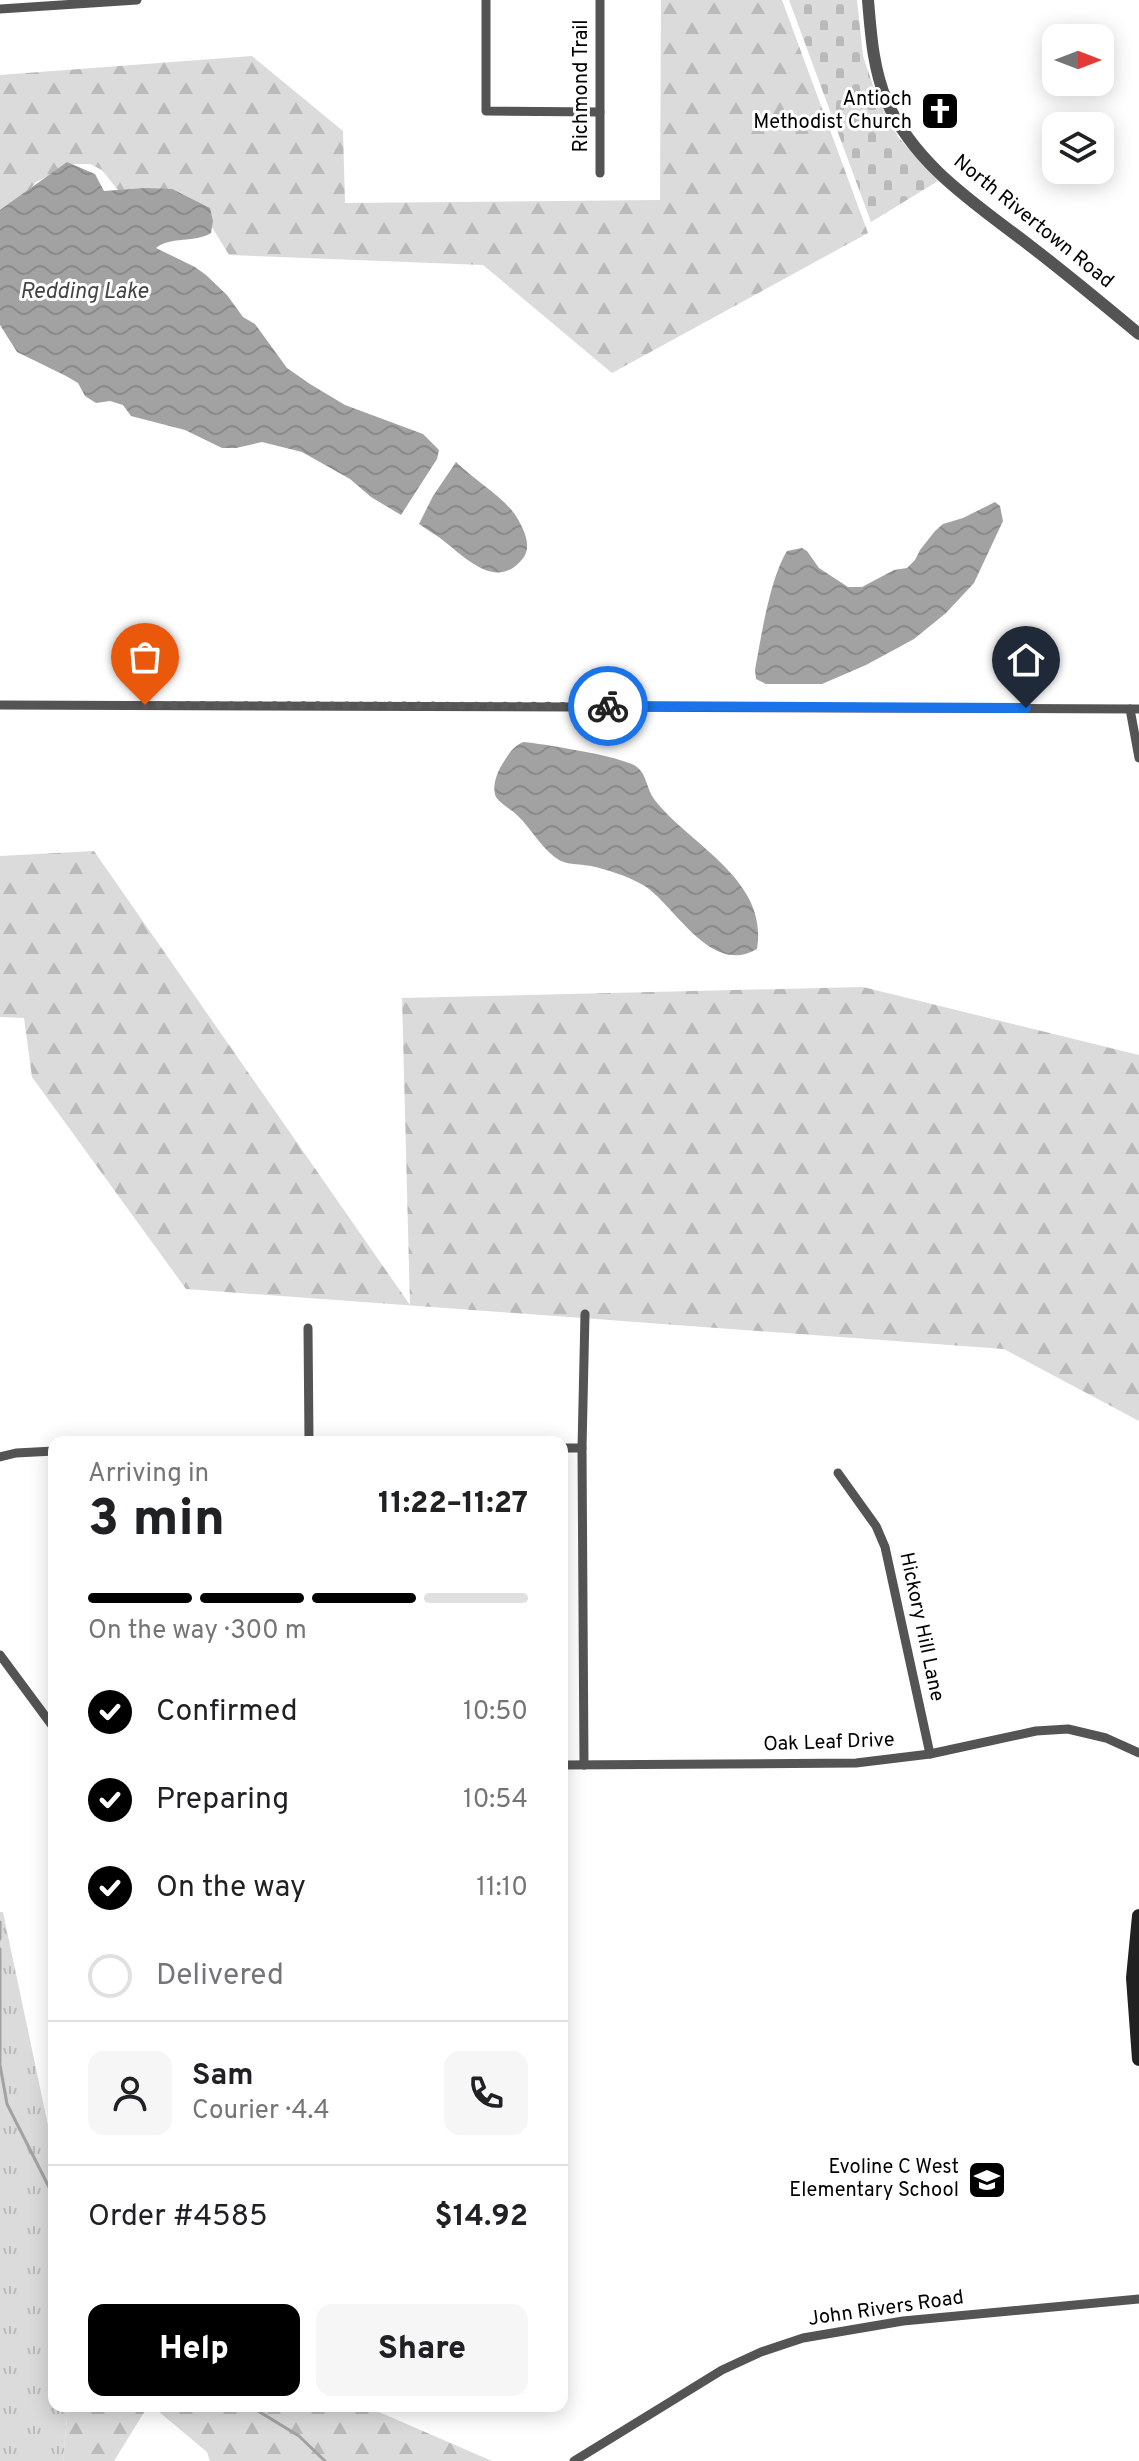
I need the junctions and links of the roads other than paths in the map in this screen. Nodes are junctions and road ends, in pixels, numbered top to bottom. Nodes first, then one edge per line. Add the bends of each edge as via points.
1 (137, 0) edge
2 (486, 0) edge
3 (600, 0) edge
4 (868, 0) edge
5 (0, 9) edge
6 (600, 112) junction
7 (600, 173) dead end
8 (1139, 334) edge
9 (0, 705) edge
10 (1134, 709) edge
11 (1139, 758) edge
12 (585, 1314) dead end
13 (308, 1328) dead end
14 (309, 1436) edge
15 (568, 1448) edge
16 (582, 1448) junction
17 (48, 1451) edge
18 (0, 1457) edge
19 (838, 1473) dead end
20 (0, 1655) edge
21 (48, 1720) edge
22 (1139, 1753) edge
23 (930, 1754) junction
24 (568, 1765) edge
25 (584, 1765) junction
26 (1139, 1916) edge
27 (1139, 2059) edge
28 (1139, 2299) edge
29 (574, 2461) edge

1 - 5 street
2 - 6 street via 486,111
3 - 6 street, Richmond Trail
4 - 8 street, North Rivertown Road via 879,79 888,104 922,155 976,206
6 - 7 street, Richmond Trail
9 - 10 street
10 - 11 street
12 - 16 street
13 - 14 street
15 - 16 street
16 - 25 street
17 - 18 street
19 - 23 street, Hickory Hill Lane via 885,1547
20 - 21 street
22 - 23 street, Oak Leaf Drive via 1068,1729
23 - 25 street, Oak Leaf Drive via 856,1763
24 - 25 street, Oak Leaf Drive
26 - 27 main road via 1133,1978
28 - 29 street, John Rivers Road via 903,2321 803,2338 722,2370

